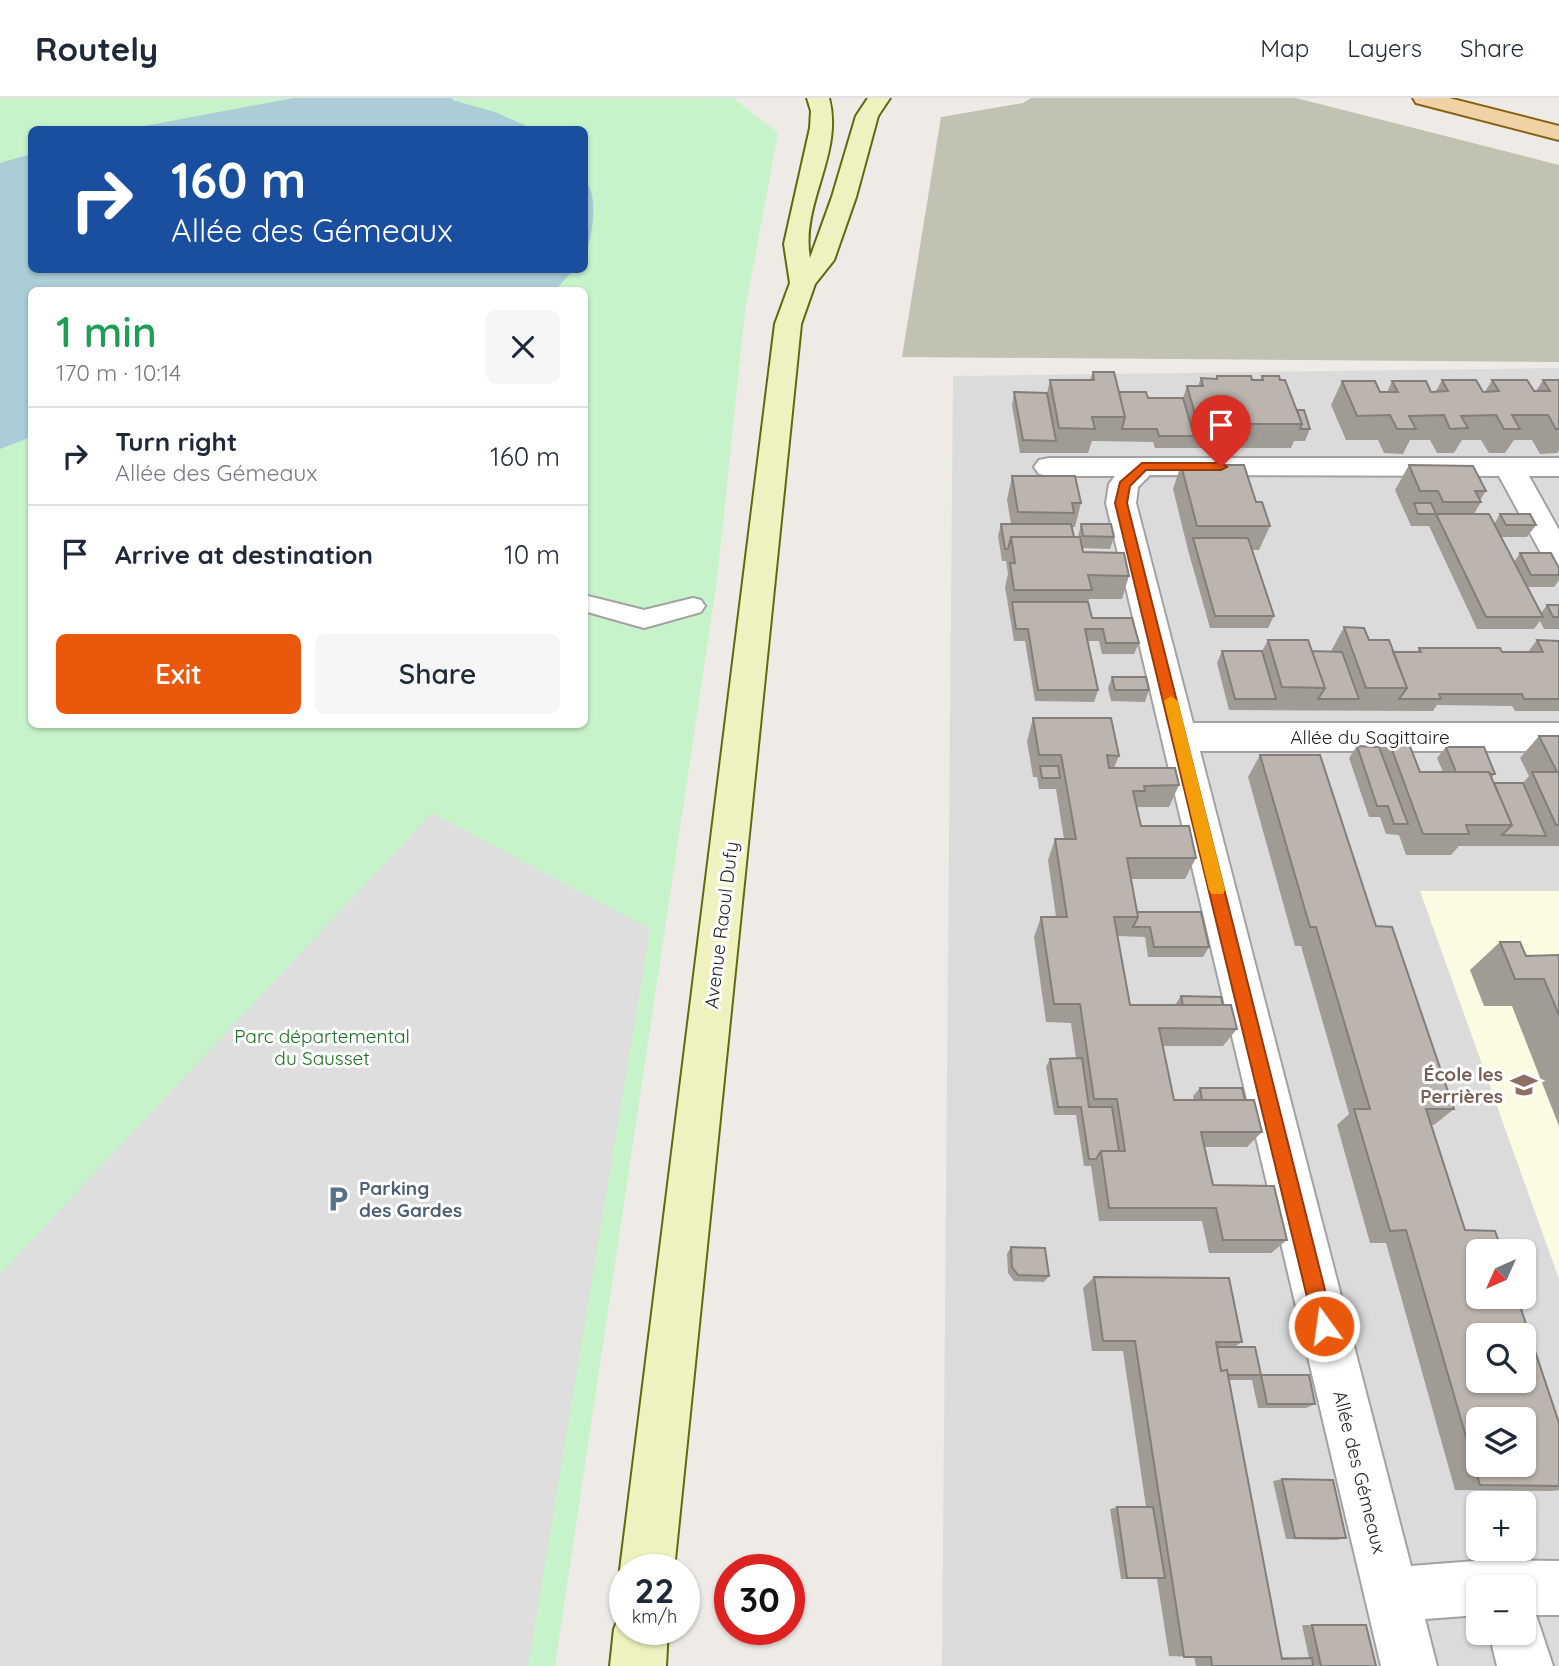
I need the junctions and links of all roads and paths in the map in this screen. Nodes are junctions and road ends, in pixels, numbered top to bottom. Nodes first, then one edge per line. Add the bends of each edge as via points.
1 (818, 98) edge
2 (879, 98) edge
3 (1424, 98) edge
4 (1500, 98) edge
5 (1559, 113) edge
6 (1559, 133) edge
7 (803, 283) junction
8 (1049, 467) dead end
9 (1142, 467) junction
10 (1509, 467) junction
11 (1559, 467) edge
12 (1559, 558) edge
13 (588, 604) edge
14 (693, 606) dead end
15 (1180, 737) junction
16 (1559, 737) edge
17 (649, 1554) edge
18 (1559, 1588) edge
19 (1536, 1591) edge
20 (1390, 1594) junction
21 (1466, 1595) edge
22 (640, 1645) edge
23 (1517, 1645) edge
24 (638, 1666) edge
25 (1409, 1666) edge
26 (1525, 1666) edge

1 - 7 main road via 822,105 818,149 796,244
2 - 7 main road, Avenue Raoul Dufy via 867,116 822,260
3 - 6 main road
4 - 5 main road
7 - 17 main road, Avenue Raoul Dufy via 788,324
8 - 9 street
9 - 10 street
9 - 15 street, Allée des Gémeaux via 1124,484 1121,503
10 - 11 street
10 - 12 street
13 - 14 lane via 644,619
15 - 16 street, Allée du Sagittaire
15 - 20 street, Allée des Gémeaux
18 - 19 street
20 - 21 street
20 - 25 street, Allée des Gémeaux
22 - 24 main road
23 - 26 street

